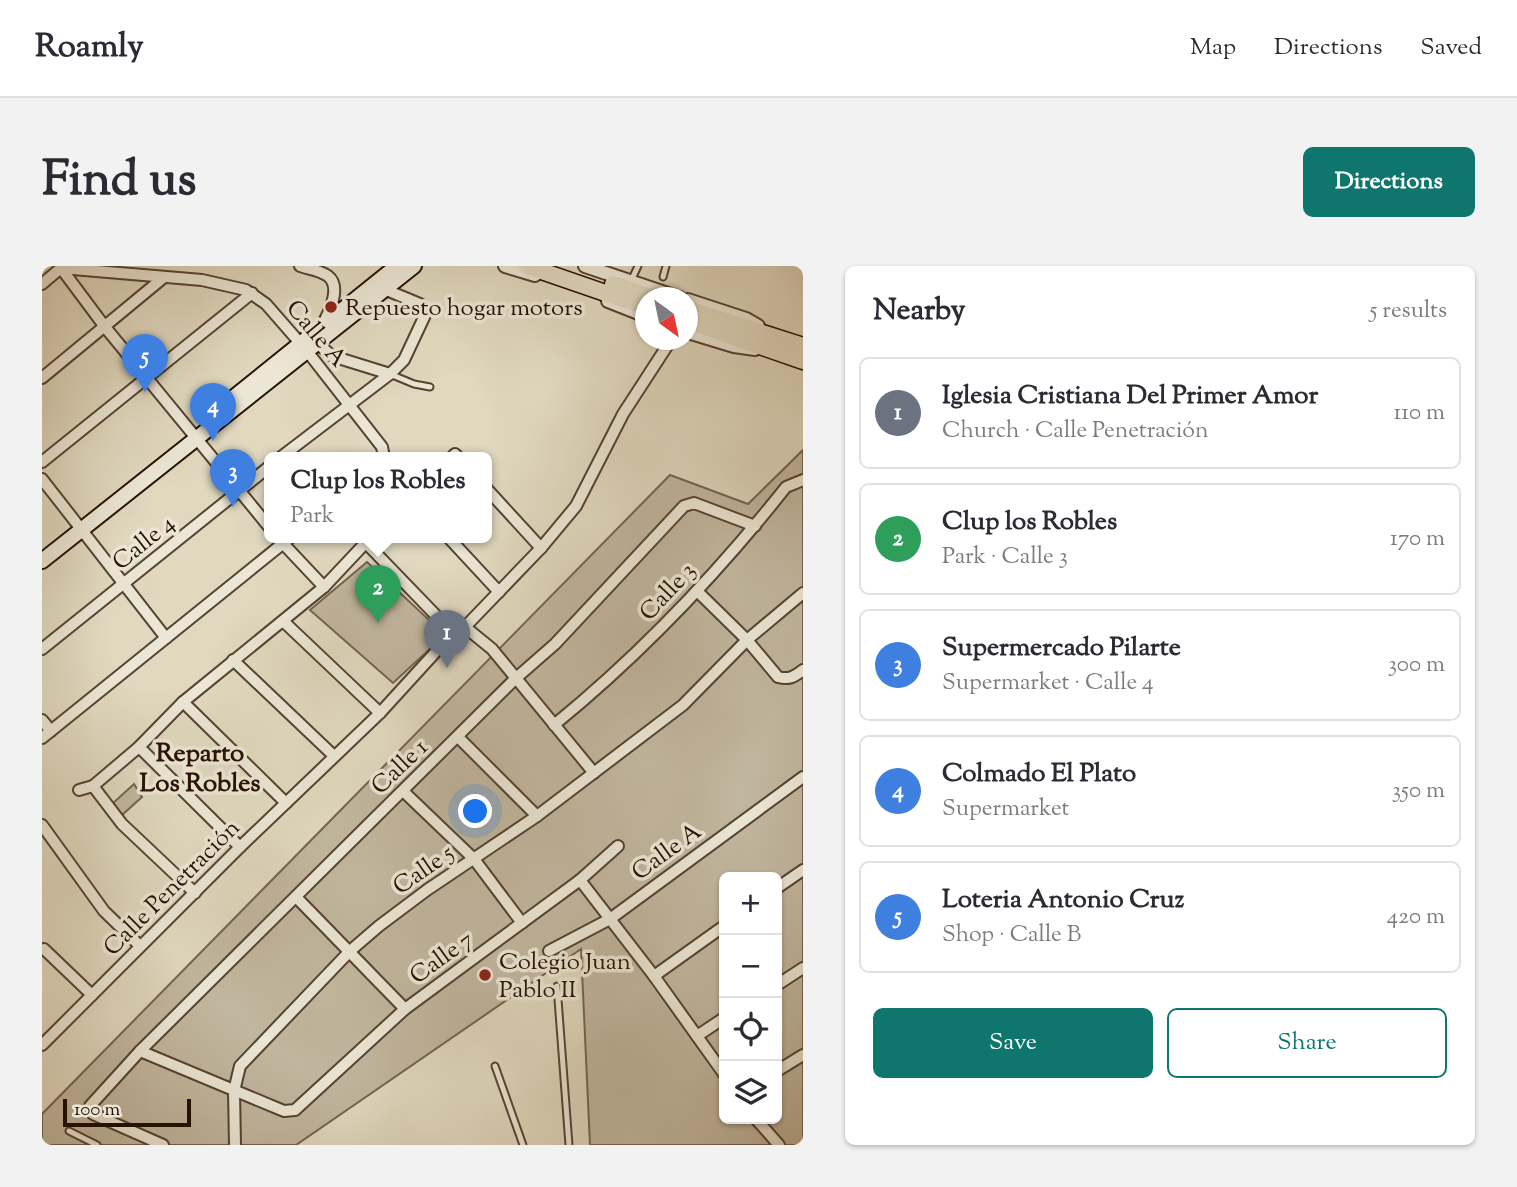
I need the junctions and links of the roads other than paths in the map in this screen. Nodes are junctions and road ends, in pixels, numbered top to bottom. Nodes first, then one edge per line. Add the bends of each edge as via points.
1 (300, 266) edge
2 (384, 266) edge
3 (397, 266) edge
4 (414, 266) edge
5 (505, 266) edge
6 (559, 266) edge
7 (585, 266) edge
8 (638, 266) edge
9 (666, 266) edge
10 (529, 267) edge
11 (61, 268) junction
12 (84, 268) edge
13 (663, 277) dead end
14 (163, 278) junction
15 (631, 281) junction
16 (42, 284) edge
17 (381, 285) junction
18 (648, 287) edge
19 (635, 292) edge
20 (253, 293) junction
21 (635, 303) edge
22 (698, 303) edge
23 (635, 312) edge
24 (698, 313) edge
25 (698, 324) edge
26 (105, 327) junction
27 (320, 327) junction
28 (698, 335) edge
29 (772, 342) junction
30 (308, 346) junction
31 (803, 346) edge
32 (665, 350) edge
33 (803, 361) edge
34 (390, 374) junction
35 (42, 377) edge
36 (146, 378) junction
37 (430, 387) dead end
38 (348, 404) junction
39 (193, 436) junction
40 (287, 452) edge
41 (383, 452) edge
42 (42, 462) edge
43 (264, 471) edge
44 (42, 479) edge
45 (803, 480) edge
46 (239, 490) junction
47 (492, 495) edge
48 (264, 521) edge
49 (79, 526) junction
50 (755, 526) junction
51 (279, 543) edge
52 (286, 543) edge
53 (365, 543) edge
54 (371, 543) edge
55 (454, 543) edge
56 (541, 548) junction
57 (42, 550) edge
58 (42, 561) edge
59 (125, 584) junction
60 (324, 587) junction
61 (697, 591) junction
62 (499, 592) junction
63 (803, 593) edge
64 (283, 621) junction
65 (465, 627) junction
66 (453, 633) junction
67 (166, 638) junction
68 (747, 640) junction
69 (42, 649) edge
70 (233, 660) junction
71 (803, 670) edge
72 (515, 679) junction
73 (183, 702) junction
74 (380, 713) junction
75 (42, 720) edge
76 (554, 725) junction
77 (47, 735) edge
78 (458, 737) junction
79 (139, 747) junction
80 (334, 756) junction
81 (594, 773) junction
82 (803, 777) edge
83 (93, 786) junction
84 (79, 790) dead end
85 (403, 791) junction
86 (286, 803) junction
87 (537, 816) junction
88 (42, 825) edge
89 (618, 846) dead end
90 (240, 847) junction
91 (474, 859) junction
92 (803, 870) edge
93 (580, 880) junction
94 (782, 885) edge
95 (195, 893) junction
96 (296, 897) junction
97 (610, 919) junction
98 (522, 923) junction
99 (719, 930) edge
100 (140, 946) junction
101 (44, 949) dead end
102 (350, 951) junction
103 (549, 951) dead end
104 (803, 968) edge
105 (654, 976) junction
106 (782, 982) edge
107 (557, 986) dead end
108 (92, 995) junction
109 (405, 1009) junction
110 (719, 1021) edge
111 (697, 1036) junction
112 (42, 1043) edge
113 (140, 1051) junction
114 (803, 1055) edge
115 (495, 1066) dead end
116 (719, 1067) edge
117 (782, 1069) edge
118 (234, 1091) junction
119 (760, 1124) edge
120 (69, 1131) dead end
121 (97, 1145) edge
122 (163, 1145) edge
123 (235, 1145) edge
124 (523, 1145) edge
125 (569, 1145) edge
126 (779, 1145) edge

1 - 27 street via 325,274 333,285 330,308
2 - 17 main road
3 - 17 main road
4 - 17 main road
5 - 23 street
6 - 19 main road
7 - 15 street
8 - 15 lane
9 - 13 lane
10 - 21 main road
11 - 12 street, Calle A
11 - 16 street
11 - 26 street
12 - 14 street, Calle A
14 - 20 street, Calle A via 221,283
14 - 26 street
15 - 18 street
17 - 27 main road
17 - 30 main road
17 - 34 street via 420,304 426,313 404,360
20 - 30 street, Calle A
20 - 36 street
22 - 29 street via 746,319
24 - 29 main road
25 - 29 main road
26 - 35 street
26 - 36 street
27 - 30 main road
28 - 29 street via 734,346
29 - 31 main road
29 - 33 main road
30 - 34 street
30 - 38 street, Calle A
30 - 39 main road
32 - 56 street, Calle Penetración via 623,414 576,506
34 - 37 lane
34 - 38 street
36 - 39 street
36 - 42 street
38 - 40 street
38 - 41 street, Calle A
39 - 46 street
39 - 49 main road
43 - 46 street, Calle 4
44 - 49 street
45 - 50 street, Calle 3 via 786,487
46 - 48 street
46 - 59 street, Calle 4
47 - 56 street
49 - 57 main road
49 - 58 main road
49 - 59 street
50 - 61 street, Calle 3
50 - 72 street, Calle 1 via 694,503 684,506 590,609
51 - 67 street
52 - 60 street
53 - 60 street
54 - 66 street
55 - 62 street
56 - 62 street, Calle Penetración
59 - 67 street
59 - 69 street, Calle 4
60 - 64 street
61 - 68 street
61 - 76 street, Calle 3 via 618,672
62 - 65 street, Calle Penetración
63 - 68 street, Calle 5
64 - 70 street
64 - 74 street
65 - 66 street, Calle Penetración
65 - 72 street via 492,649
66 - 74 street, Calle Penetración
67 - 77 street
68 - 71 street via 778,677 794,677
68 - 81 street, Calle 5 via 683,705
70 - 73 street
70 - 80 street
72 - 76 street
72 - 78 street, Calle 1
73 - 79 street
73 - 86 street
74 - 80 street, Calle Penetración
75 - 77 street
76 - 81 street
78 - 85 street, Calle 1
78 - 87 street
79 - 83 street
79 - 90 street
80 - 86 street, Calle Penetración
81 - 87 street, Calle 5
82 - 97 street, Calle A
83 - 84 street
83 - 95 street via 122,824
85 - 91 street
85 - 96 street, Calle 1
86 - 90 street, Calle Penetración
87 - 91 street, Calle 5
88 - 100 street via 104,911
89 - 93 street, Calle 7
90 - 95 street, Calle Penetración
91 - 98 street
91 - 102 street, Calle 5
92 - 94 street
93 - 97 street
93 - 98 street, Calle 7
95 - 100 street, Calle Penetración
96 - 102 street
96 - 113 street, Calle 1
97 - 103 street, Calle A
97 - 105 street
98 - 109 street, Calle 7
99 - 105 street
100 - 108 street, Calle Penetración
101 - 108 street
102 - 109 street
102 - 118 street, Calle 5 via 247,1057
104 - 106 street
105 - 111 street
107 - 125 lane
108 - 112 street, Calle Penetración
109 - 118 street, Calle 7 via 295,1110 285,1111
110 - 111 street
111 - 116 street
113 - 118 street
113 - 122 street, Calle 1 via 93,1102 91,1111
114 - 117 street
115 - 124 lane
118 - 123 street, Calle 5
119 - 126 street
120 - 121 lane

